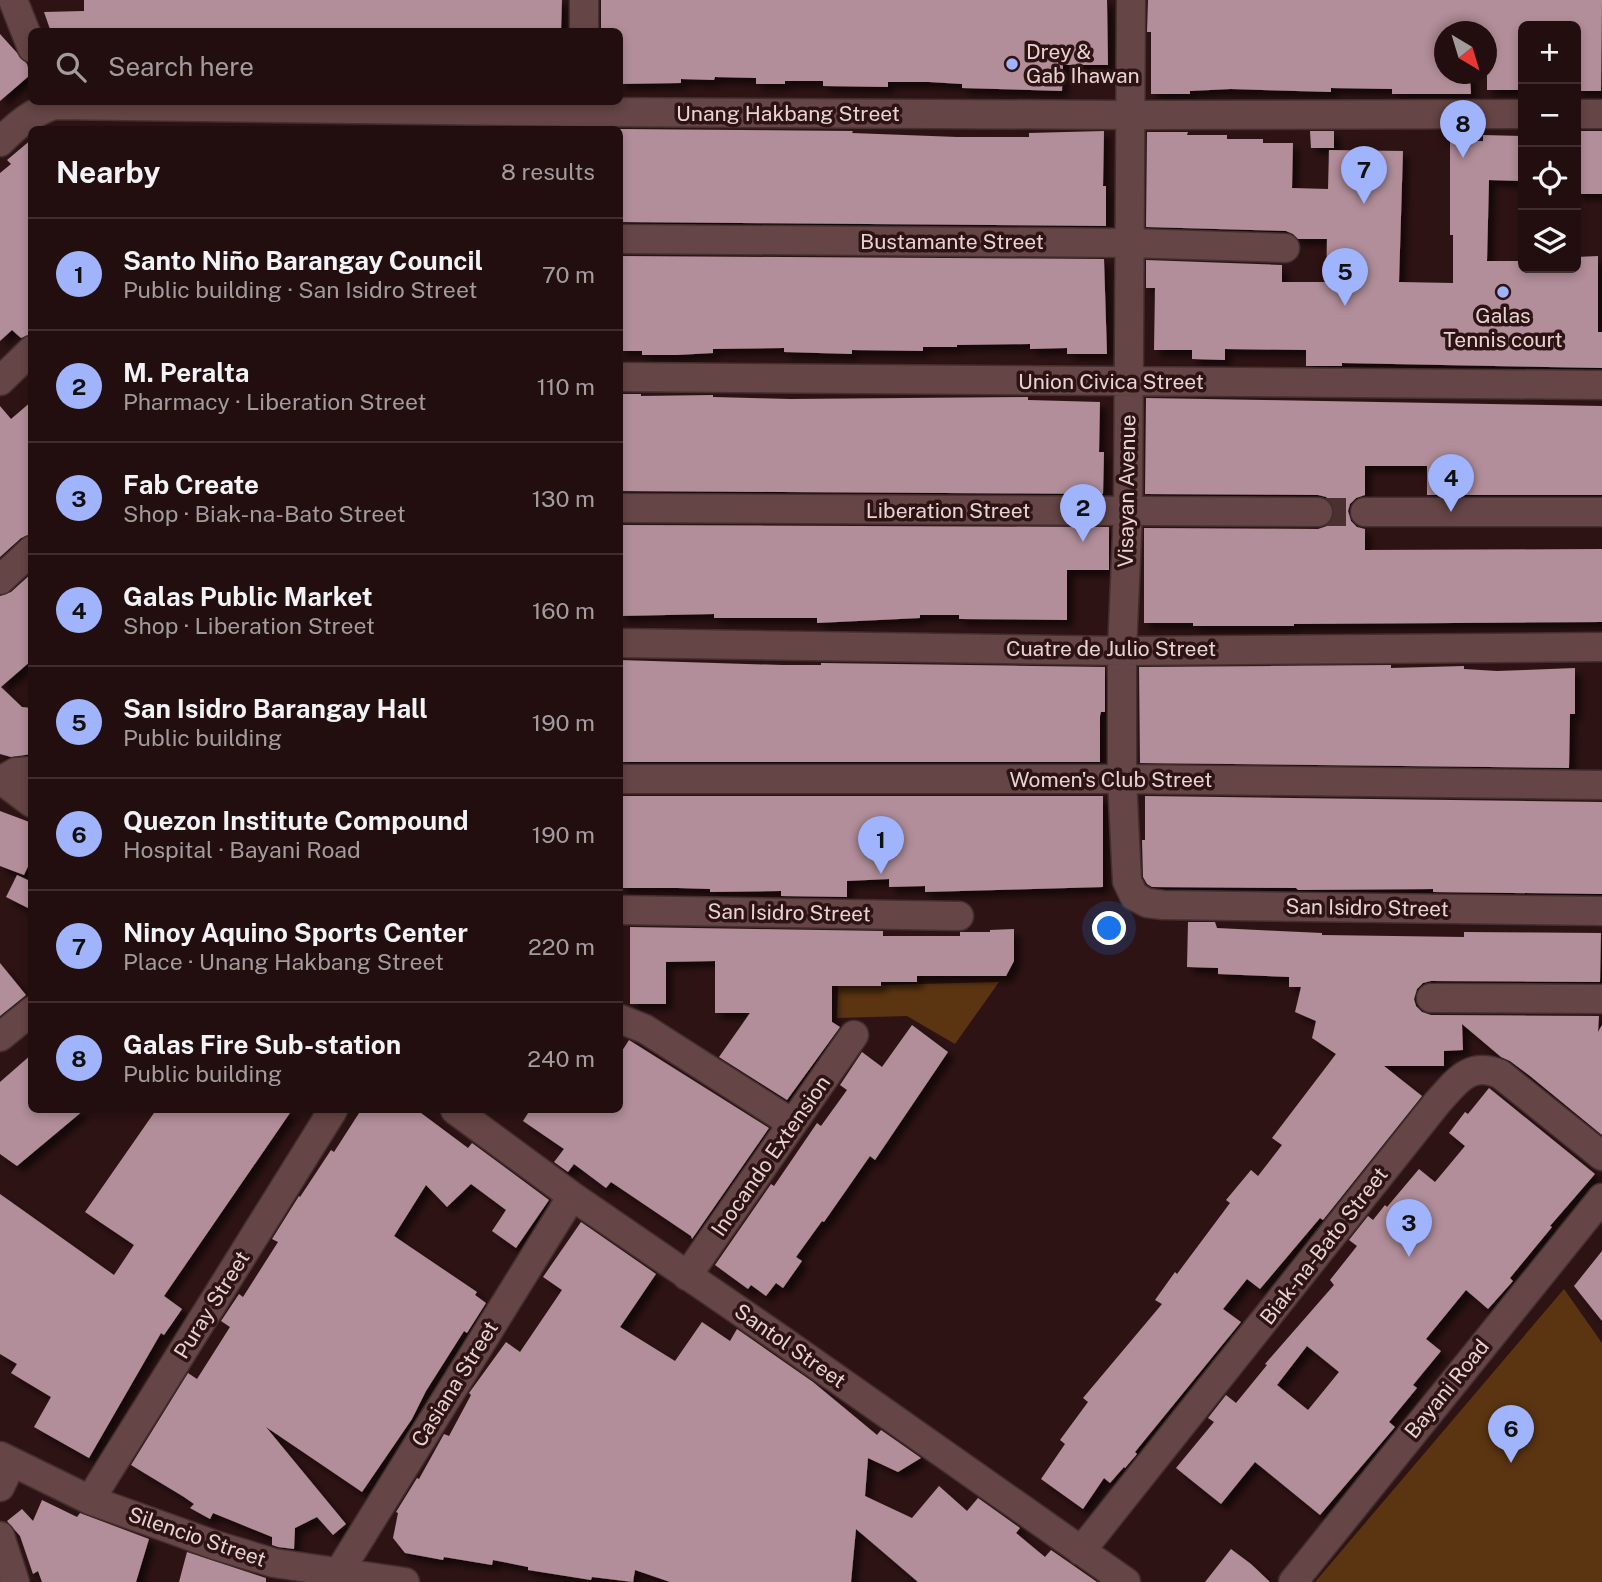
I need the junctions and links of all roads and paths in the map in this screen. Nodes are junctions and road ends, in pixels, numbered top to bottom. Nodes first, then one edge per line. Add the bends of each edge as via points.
1 (13, 0) edge
2 (584, 0) edge
3 (1130, 0) edge
4 (584, 28) edge
5 (28, 38) edge
6 (57, 112) edge
7 (1518, 114) edge
8 (1581, 114) edge
9 (1602, 114) edge
10 (583, 115) edge
11 (1130, 115) junction
12 (0, 142) edge
13 (623, 239) edge
14 (1129, 243) junction
15 (1285, 248) dead end
16 (28, 354) edge
17 (623, 377) edge
18 (0, 381) edge
19 (1128, 382) junction
20 (1602, 385) edge
21 (623, 508) edge
22 (1128, 512) junction
23 (1306, 512) tunnel mouth
24 (1365, 512) tunnel mouth
25 (1602, 512) edge
26 (28, 554) edge
27 (0, 580) edge
28 (623, 643) edge
29 (1602, 647) edge
30 (1122, 651) junction
31 (28, 771) edge
32 (623, 779) edge
33 (1122, 779) junction
34 (1, 780) edge
35 (1602, 785) edge
36 (28, 800) edge
37 (1134, 897) joint
38 (623, 910) edge
39 (1602, 911) edge
40 (959, 916) dead end
41 (1431, 998) dead end
42 (1602, 999) edge
43 (28, 1014) edge
44 (623, 1019) edge
45 (854, 1035) dead end
46 (0, 1037) edge
47 (331, 1113) edge
48 (466, 1113) edge
49 (493, 1120) edge
50 (792, 1124) junction
51 (1602, 1156) edge
52 (572, 1196) junction
53 (1602, 1198) edge
54 (687, 1276) junction
55 (4, 1468) edge
56 (90, 1500) junction
57 (0, 1536) edge
58 (1082, 1551) junction
59 (339, 1572) junction
60 (15, 1582) edge
61 (405, 1582) edge
62 (1126, 1582) edge
63 (1293, 1582) edge

1 - 5 street
2 - 4 street
3 - 11 street, Visayan Avenue
6 - 10 street, Unang Hakbang Street
6 - 12 street via 36,112
7 - 11 street, Unang Hakbang Street
8 - 9 street
10 - 11 street, Unang Hakbang Street
11 - 14 street, Visayan Avenue
13 - 14 street, Bustamante Street
14 - 15 street, Bustamante Street
14 - 19 street, Visayan Avenue
16 - 18 street
17 - 19 street, Union Civica Street
19 - 20 street, Union Civica Street
19 - 22 street, Visayan Avenue
21 - 22 street, Liberation Street
22 - 23 street, Liberation Street
22 - 30 street, Visayan Avenue
24 - 25 street
26 - 27 street
28 - 30 street, Cuatre de Julio Street
29 - 30 street, Cuatre de Julio Street
30 - 33 street, Visayan Avenue
31 - 34 street
32 - 33 street, Women's Club Street
33 - 35 street, Women's Club Street
33 - 37 street, Visayan Avenue via 1127,881
34 - 36 street
37 - 39 street, San Isidro Street via 1163,905
38 - 40 street, San Isidro Street
41 - 42 street
43 - 46 street
44 - 50 street via 645,1028
45 - 50 street, Inocando Extension
47 - 56 street, Puray Street
48 - 49 street, Santol Street
49 - 52 street, Santol Street
50 - 54 street, Inocando Extension
51 - 58 street, Biak-na-Bato Street via 1500,1074 1489,1069 1466,1074 1437,1103
52 - 54 street, Santol Street
52 - 59 street, Casiana Street
53 - 63 street, Bayani Road
54 - 58 street, Santol Street
55 - 56 street, Silencio Street
56 - 59 street, Silencio Street via 274,1563
57 - 60 street
58 - 62 street, Santol Street
59 - 61 street, Silencio Street

